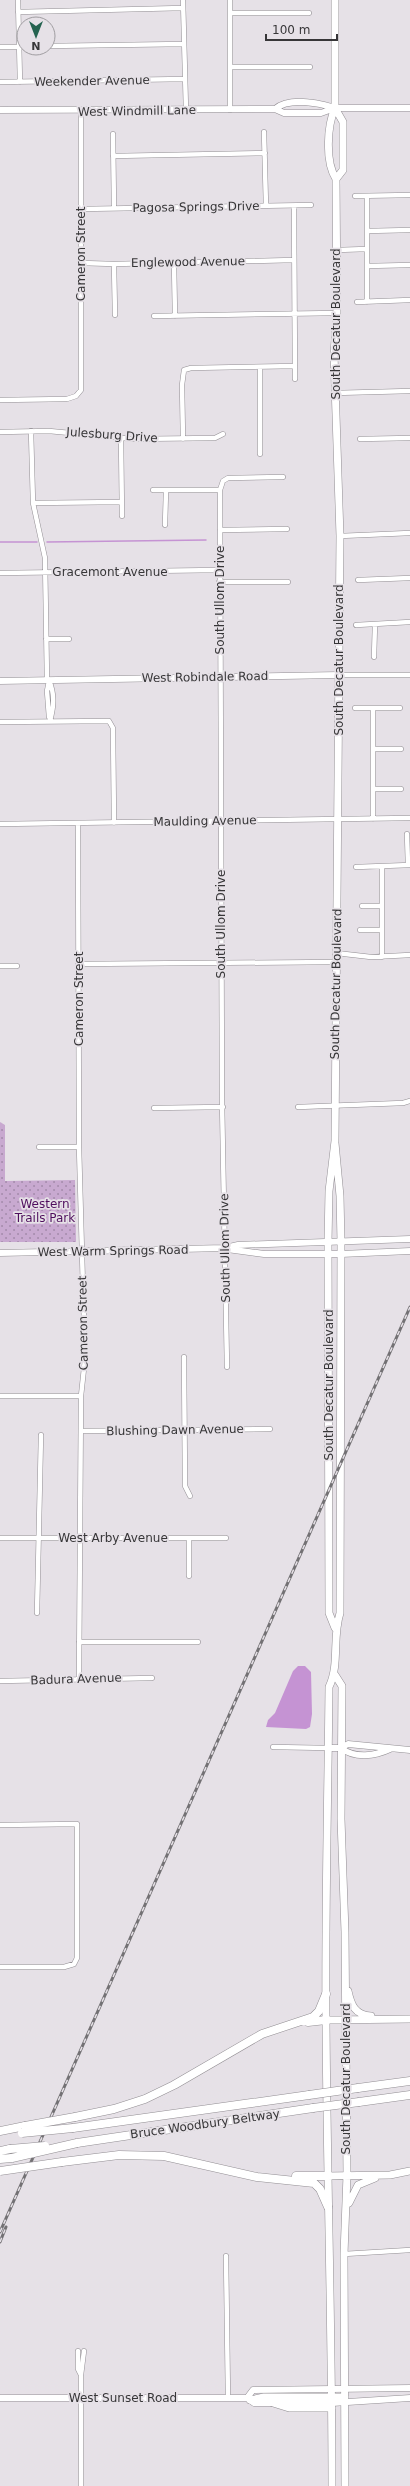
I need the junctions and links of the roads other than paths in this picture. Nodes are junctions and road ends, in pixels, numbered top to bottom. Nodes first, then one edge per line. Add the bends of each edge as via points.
1 (18, 0) edge
2 (183, 0) edge
3 (230, 0) edge
4 (335, 0) edge
5 (183, 8) junction
6 (18, 12) junction
7 (230, 13) junction
8 (309, 13) dead end
9 (18, 16) edge
10 (184, 44) junction
11 (56, 46) edge
12 (0, 47) edge
13 (16, 47) edge
14 (21, 56) edge
15 (230, 67) junction
16 (310, 67) dead end
17 (185, 79) junction
18 (0, 82) edge
19 (20, 82) junction
20 (335, 108) junction
21 (410, 108) edge
22 (275, 109) junction
23 (0, 110) edge
24 (186, 110) junction
25 (230, 110) junction
26 (81, 111) junction
27 (264, 132) dead end
28 (113, 134) dead end
29 (265, 153) junction
30 (114, 156) junction
31 (336, 179) junction
32 (410, 195) edge
33 (355, 196) dead end
34 (367, 196) junction
35 (310, 205) dead end
36 (266, 206) junction
37 (294, 206) junction
38 (114, 208) junction
39 (80, 209) junction
40 (410, 230) edge
41 (367, 231) junction
42 (367, 249) junction
43 (337, 250) junction
44 (294, 260) junction
45 (81, 263) junction
46 (174, 263) junction
47 (114, 264) junction
48 (410, 265) edge
49 (367, 266) junction
50 (410, 300) edge
51 (357, 302) dead end
52 (367, 302) junction
53 (294, 314) junction
54 (337, 314) junction
55 (115, 315) dead end
56 (154, 316) dead end
57 (175, 316) junction
58 (295, 366) junction
59 (260, 367) junction
60 (295, 379) dead end
61 (410, 391) edge
62 (335, 393) junction
63 (0, 400) edge
64 (31, 431) junction
65 (0, 432) edge
66 (223, 434) dead end
67 (121, 438) junction
68 (183, 438) junction
69 (410, 438) edge
70 (360, 439) dead end
71 (260, 454) dead end
72 (283, 477) dead end
73 (153, 490) dead end
74 (220, 490) junction
75 (166, 491) junction
76 (121, 502) junction
77 (33, 504) junction
78 (122, 516) dead end
79 (165, 525) dead end
80 (287, 529) dead end
81 (220, 530) junction
82 (410, 533) edge
83 (340, 536) junction
84 (219, 570) junction
85 (45, 572) junction
86 (0, 573) edge
87 (410, 578) edge
88 (358, 580) dead end
89 (219, 582) junction
90 (288, 582) dead end
91 (410, 622) edge
92 (375, 624) junction
93 (356, 625) dead end
94 (46, 638) junction
95 (69, 638) dead end
96 (374, 657) dead end
97 (339, 675) junction
98 (410, 675) edge
99 (221, 677) junction
100 (48, 680) junction
101 (0, 681) edge
102 (355, 708) dead end
103 (372, 708) junction
104 (400, 708) dead end
105 (50, 721) junction
106 (0, 722) edge
107 (373, 749) junction
108 (401, 749) dead end
109 (373, 789) junction
110 (401, 789) dead end
111 (410, 818) edge
112 (373, 819) junction
113 (339, 820) junction
114 (220, 821) junction
115 (78, 823) junction
116 (114, 823) junction
117 (0, 824) edge
118 (407, 834) dead end
119 (409, 865) edge
120 (382, 866) junction
121 (356, 867) dead end
122 (362, 906) dead end
123 (382, 906) junction
124 (360, 930) dead end
125 (382, 930) junction
126 (336, 953) junction
127 (410, 955) edge
128 (382, 957) junction
129 (336, 962) junction
130 (78, 964) junction
131 (221, 964) junction
132 (0, 966) edge
133 (17, 966) dead end
134 (410, 1100) edge
135 (335, 1106) junction
136 (223, 1107) junction
137 (298, 1107) dead end
138 (154, 1108) dead end
139 (335, 1141) junction
140 (39, 1147) dead end
141 (79, 1147) junction
142 (410, 1239) edge
143 (328, 1242) junction
144 (341, 1242) junction
145 (225, 1248) junction
146 (410, 1251) edge
147 (81, 1252) junction
148 (0, 1253) edge
149 (328, 1254) junction
150 (341, 1254) junction
151 (184, 1356) dead end
152 (228, 1367) dead end
153 (0, 1396) edge
154 (81, 1396) junction
155 (270, 1429) dead end
156 (184, 1430) junction
157 (81, 1431) junction
158 (41, 1435) dead end
159 (190, 1496) dead end
160 (0, 1538) edge
161 (40, 1538) junction
162 (80, 1538) junction
163 (189, 1538) junction
164 (226, 1538) dead end
165 (189, 1576) dead end
166 (36, 1613) dead end
167 (335, 1628) junction
168 (79, 1642) junction
169 (198, 1642) dead end
170 (335, 1675) junction
171 (79, 1678) junction
172 (152, 1678) dead end
173 (0, 1681) edge
174 (273, 1747) dead end
175 (328, 1748) junction
176 (341, 1748) junction
177 (390, 1749) junction
178 (410, 1750) edge
179 (0, 1824) edge
180 (0, 1967) edge
181 (345, 1975) junction
182 (326, 1994) junction
183 (398, 2019) junction
184 (326, 2020) junction
185 (345, 2020) junction
186 (410, 2020) edge
187 (295, 2024) junction
188 (410, 2081) edge
189 (410, 2095) edge
190 (23, 2130) junction
191 (0, 2131) edge
192 (0, 2135) edge
193 (77, 2143) junction
194 (0, 2151) edge
195 (0, 2159) edge
196 (0, 2171) edge
197 (410, 2171) edge
198 (390, 2175) junction
199 (328, 2176) junction
200 (347, 2176) junction
201 (273, 2178) junction
202 (328, 2207) junction
203 (346, 2215) junction
204 (410, 2250) edge
205 (344, 2254) junction
206 (226, 2256) dead end
207 (78, 2351) dead end
208 (84, 2351) dead end
209 (81, 2375) junction
210 (410, 2388) edge
211 (345, 2396) junction
212 (0, 2398) edge
213 (81, 2398) junction
214 (228, 2398) junction
215 (410, 2398) edge
216 (248, 2399) junction
217 (332, 2399) junction
218 (273, 2403) joint
219 (81, 2486) edge
220 (332, 2486) edge
221 (345, 2486) edge

1 - 6 street
2 - 5 street
3 - 7 street
4 - 20 main road, South Decatur Boulevard
5 - 6 street
5 - 10 street
6 - 9 street
7 - 8 street
7 - 15 street
10 - 11 street
10 - 17 street
12 - 13 street
14 - 19 street
15 - 16 street
15 - 25 street
17 - 19 street, Weekender Avenue
17 - 24 street
18 - 19 street, Weekender Avenue
20 - 21 main road, West Windmill Lane
20 - 22 main road, West Windmill Lane via 321,112 284,112
20 - 22 main road, West Windmill Lane via 320,103 281,104
20 - 31 main road, South Decatur Boulevard via 330,119 330,170
20 - 31 main road, South Decatur Boulevard via 343,122 343,170
22 - 25 main road, West Windmill Lane
23 - 26 main road, West Windmill Lane
24 - 25 main road, West Windmill Lane
24 - 26 main road, West Windmill Lane
26 - 39 street, Cameron Street
27 - 29 street
28 - 30 street
29 - 30 street
29 - 36 street
30 - 38 street
31 - 43 main road, South Decatur Boulevard
32 - 34 street
33 - 34 street
34 - 41 street
35 - 37 street, Pagosa Springs Drive
36 - 37 street, Pagosa Springs Drive
36 - 38 street, Pagosa Springs Drive
37 - 44 street
38 - 39 street, Pagosa Springs Drive
39 - 45 street, Cameron Street
40 - 41 street
41 - 42 street
42 - 43 street
42 - 49 street
43 - 54 main road, South Decatur Boulevard
44 - 46 street, Englewood Avenue
44 - 53 street
45 - 47 street, Englewood Avenue
45 - 63 street, Cameron Street via 81,390 76,396 66,399
46 - 47 street, Englewood Avenue
46 - 57 street
47 - 55 street
48 - 49 street
49 - 52 street
50 - 52 street
51 - 52 street
53 - 54 street
53 - 57 street
53 - 58 street
54 - 62 main road, South Decatur Boulevard
56 - 57 street
58 - 59 street
58 - 60 street
59 - 68 street via 184,370
59 - 71 street
61 - 62 street
62 - 83 main road, South Decatur Boulevard
64 - 65 street, Julesburg Drive
64 - 67 street, Julesburg Drive
64 - 77 street
66 - 68 street, Julesburg Drive via 215,438
67 - 68 street, Julesburg Drive
67 - 76 street
69 - 70 street
72 - 74 street, South Ullom Drive via 228,478 223,481
73 - 75 street
74 - 75 street
74 - 81 street, South Ullom Drive
75 - 79 street
76 - 77 street
76 - 78 street
77 - 85 street
80 - 81 street
81 - 84 street, South Ullom Drive
82 - 83 street
83 - 97 main road, South Decatur Boulevard
84 - 85 street, Gracemont Avenue
84 - 89 street, South Ullom Drive
85 - 86 street, Gracemont Avenue
85 - 94 street
87 - 88 street
89 - 90 street
89 - 99 street, South Ullom Drive
91 - 92 street
92 - 93 street
92 - 96 street
94 - 95 street
94 - 100 street
97 - 98 street, West Robindale Road
97 - 99 main road, West Robindale Road
97 - 113 main road, South Decatur Boulevard
99 - 100 main road, West Robindale Road
99 - 114 street, South Ullom Drive
100 - 101 main road, West Robindale Road
100 - 105 street
102 - 103 street
103 - 104 street
103 - 107 street
105 - 106 street
105 - 116 street via 109,721 114,728
107 - 108 street
107 - 109 street
109 - 110 street
109 - 112 street
111 - 112 street, Maulding Avenue
112 - 113 street, Maulding Avenue
113 - 114 street, Maulding Avenue
113 - 126 main road, South Decatur Boulevard
114 - 116 street, Maulding Avenue
114 - 131 street, South Ullom Drive
115 - 116 street, Maulding Avenue
115 - 117 street, Maulding Avenue
115 - 130 street, Cameron Street
118 - 119 street
119 - 120 street
120 - 121 street
120 - 123 street
122 - 123 street
123 - 125 street
124 - 125 street
125 - 128 street
126 - 128 street
126 - 129 main road, South Decatur Boulevard
127 - 128 street
129 - 131 street
129 - 135 main road, South Decatur Boulevard
130 - 131 street
130 - 141 street, Cameron Street
131 - 136 street, South Ullom Drive
132 - 133 street
134 - 135 street via 403,1103
135 - 137 street
135 - 139 main road, South Decatur Boulevard
136 - 138 street
136 - 145 street, South Ullom Drive
139 - 143 main road, South Decatur Boulevard via 329,1191
139 - 144 main road, South Decatur Boulevard via 340,1189
140 - 141 street
141 - 147 street, Cameron Street
142 - 144 main road, West Warm Springs Road
143 - 144 main road, West Warm Springs Road
143 - 145 main road, West Warm Springs Road via 238,1245
143 - 149 main road, South Decatur Boulevard
144 - 150 main road, South Decatur Boulevard
145 - 147 main road, West Warm Springs Road
145 - 149 main road, West Warm Springs Road via 264,1254
145 - 152 street, South Ullom Drive
146 - 150 main road, West Warm Springs Road
147 - 148 main road, West Warm Springs Road
147 - 154 street, Cameron Street via 85,1360
149 - 150 main road, West Warm Springs Road
149 - 167 main road, South Decatur Boulevard via 329,1613
150 - 167 main road, South Decatur Boulevard via 340,1614
151 - 156 street
153 - 154 street
154 - 157 street, Cameron Street
155 - 156 street, Blushing Dawn Avenue
156 - 157 street, Blushing Dawn Avenue
156 - 159 street via 185,1486
157 - 162 street, Cameron Street
158 - 161 street
160 - 161 street, West Arby Avenue
161 - 162 street, West Arby Avenue
161 - 166 street
162 - 163 street, West Arby Avenue
162 - 168 street, Cameron Street
163 - 164 street, West Arby Avenue
163 - 165 street
167 - 170 main road, South Decatur Boulevard
168 - 169 street
168 - 171 street, Cameron Street
170 - 175 main road, South Decatur Boulevard via 329,1686
170 - 176 main road, South Decatur Boulevard via 342,1686
171 - 172 street, Badura Avenue
171 - 173 street, Badura Avenue via 74,1681
174 - 175 street
175 - 176 main road
175 - 182 main road, South Decatur Boulevard
176 - 177 main road via 348,1744
176 - 177 main road via 348,1754 377,1755
176 - 181 main road, South Decatur Boulevard
177 - 178 main road
179 - 180 street via 77,1824 77,1958 74,1964 64,1967
181 - 183 main road via 351,2001 357,2012
181 - 185 main road, South Decatur Boulevard
182 - 184 main road, South Decatur Boulevard
182 - 187 highway via 316,2015
183 - 185 main road
183 - 186 main road
184 - 185 main road
184 - 187 highway
184 - 199 main road, South Decatur Boulevard
185 - 200 main road, South Decatur Boulevard
187 - 190 highway, bridge via 278,2028 243,2044 159,2093 114,2109
188 - 190 highway, Bruce Woodbury Beltway, bridge via 72,2128
189 - 193 highway, Bruce Woodbury Beltway, bridge
190 - 191 highway
190 - 192 highway, Bruce Woodbury Beltway
193 - 194 highway, Bruce Woodbury Beltway, bridge
193 - 195 highway, bridge
196 - 201 highway, bridge via 119,2155 164,2156 238,2173
197 - 198 main road
198 - 200 main road
198 - 203 main road via 364,2181 358,2185 352,2193
199 - 200 main road
199 - 201 highway
199 - 202 main road, South Decatur Boulevard
200 - 203 main road, South Decatur Boulevard
201 - 202 highway via 316,2184
202 - 217 main road, South Decatur Boulevard via 332,2272
203 - 205 main road, South Decatur Boulevard
204 - 205 street
205 - 211 main road, South Decatur Boulevard
206 - 214 street
207 - 209 street via 78,2369
208 - 209 street
209 - 213 street
210 - 211 main road
211 - 215 main road
211 - 217 main road
211 - 221 main road, South Decatur Boulevard
212 - 213 main road, West Sunset Road
213 - 214 main road, West Sunset Road
213 - 219 street
214 - 216 main road, West Sunset Road
216 - 217 main road
216 - 218 main road, West Sunset Road via 254,2403
217 - 218 main road via 289,2408
217 - 220 main road, South Decatur Boulevard

